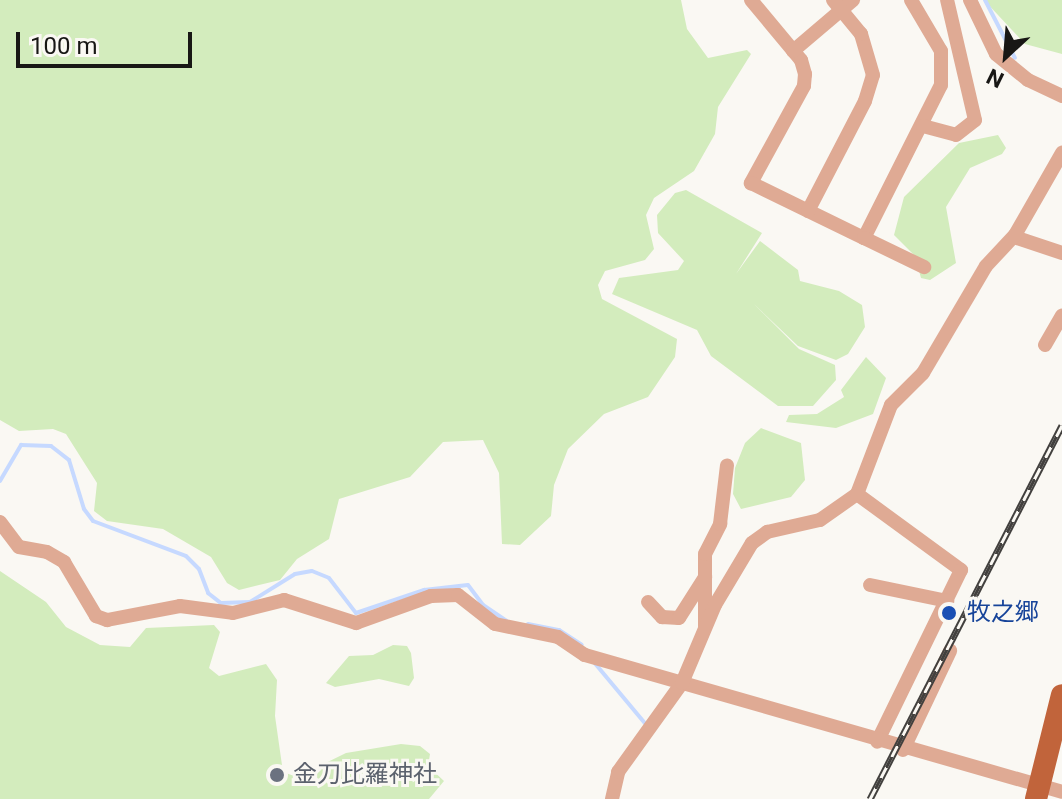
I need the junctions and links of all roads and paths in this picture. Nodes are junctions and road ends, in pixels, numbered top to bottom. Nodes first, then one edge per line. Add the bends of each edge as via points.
1 (751, 0) edge
2 (911, 0) edge
3 (947, 0) edge
4 (970, 0) edge
5 (842, 3) edge
6 (793, 51) junction
7 (1062, 96) edge
8 (923, 126) junction
9 (1062, 153) edge
10 (808, 211) junction
11 (1014, 237) junction
12 (864, 238) junction
13 (1062, 253) edge
14 (924, 267) dead end
15 (1062, 316) edge
16 (1045, 345) dead end
17 (727, 465) dead end
18 (857, 494) junction
19 (0, 522) edge
20 (707, 573) junction
21 (870, 585) dead end
22 (947, 601) junction
23 (648, 602) dead end
24 (706, 631) junction
25 (950, 651) dead end
26 (682, 683) junction
27 (1062, 695) edge
28 (877, 742) junction
29 (903, 750) junction
30 (1037, 792) edge
31 (1062, 792) edge
32 (612, 799) edge

1 - 6 street
2 - 8 street via 941,51 941,85
3 - 8 street via 975,120 956,135
4 - 7 street via 996,54 1028,80
5 - 6 street
5 - 10 street via 867,46 873,75
6 - 10 street via 801,60 804,86 751,183
8 - 12 street
9 - 11 street
10 - 12 street
11 - 13 street
11 - 18 street via 986,266 923,373 891,405
12 - 14 street
15 - 16 street
17 - 20 street via 720,524 705,554
18 - 22 street via 958,564 961,575
18 - 24 street via 820,520 757,537 715,605
19 - 26 street via 19,547 47,552 64,562 96,616 107,620 180,606 233,613 284,600 356,623 431,596 458,595 495,624 551,634 585,655
20 - 23 street via 679,618 662,617
20 - 24 street
21 - 22 street
22 - 28 street
24 - 26 street
25 - 29 street
26 - 28 street
26 - 32 street via 618,772
27 - 30 main road
28 - 29 street
29 - 30 street
30 - 31 street

